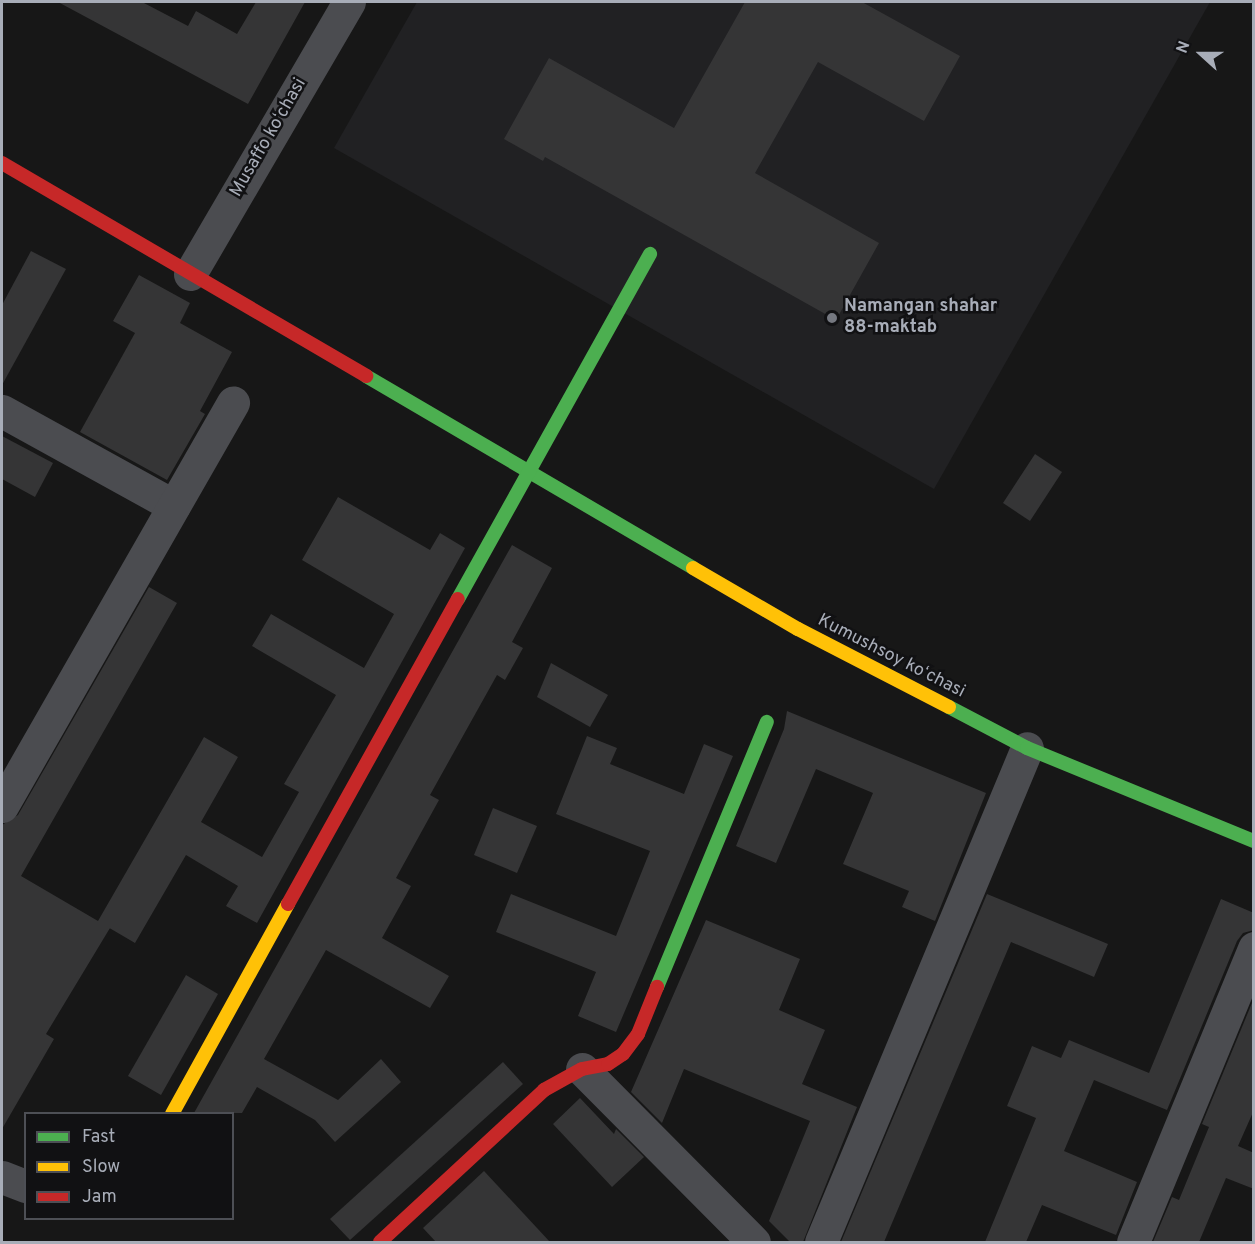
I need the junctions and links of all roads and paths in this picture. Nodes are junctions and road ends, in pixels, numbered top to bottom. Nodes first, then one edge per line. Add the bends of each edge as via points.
1 (349, 2) edge
2 (2, 163) edge
3 (650, 254) dead end
4 (190, 274) junction
5 (233, 403) dead end
6 (2, 411) edge
7 (530, 472) junction
8 (174, 506) junction
9 (767, 722) dead end
10 (1027, 748) junction
11 (13, 761) edge
12 (2, 806) edge
13 (1254, 841) edge
14 (1254, 948) edge
15 (582, 1069) junction
16 (173, 1112) edge
17 (2, 1177) edge
18 (24, 1185) edge
19 (380, 1242) edge
20 (754, 1242) edge
21 (822, 1242) edge
22 (1133, 1242) edge

1 - 4 street, Musaffo koʻchasi
2 - 4 street, Kumushsoy koʻchasi
3 - 7 street
4 - 7 street, Kumushsoy koʻchasi
5 - 8 street
6 - 8 street
7 - 10 street, Kumushsoy koʻchasi via 798,629
7 - 16 street
8 - 11 street
9 - 15 street via 638,1034 623,1054 608,1064
10 - 13 street, Kumushsoy koʻchasi
10 - 21 street
11 - 12 street
14 - 22 street
15 - 19 street via 544,1090
15 - 20 street
17 - 18 street

